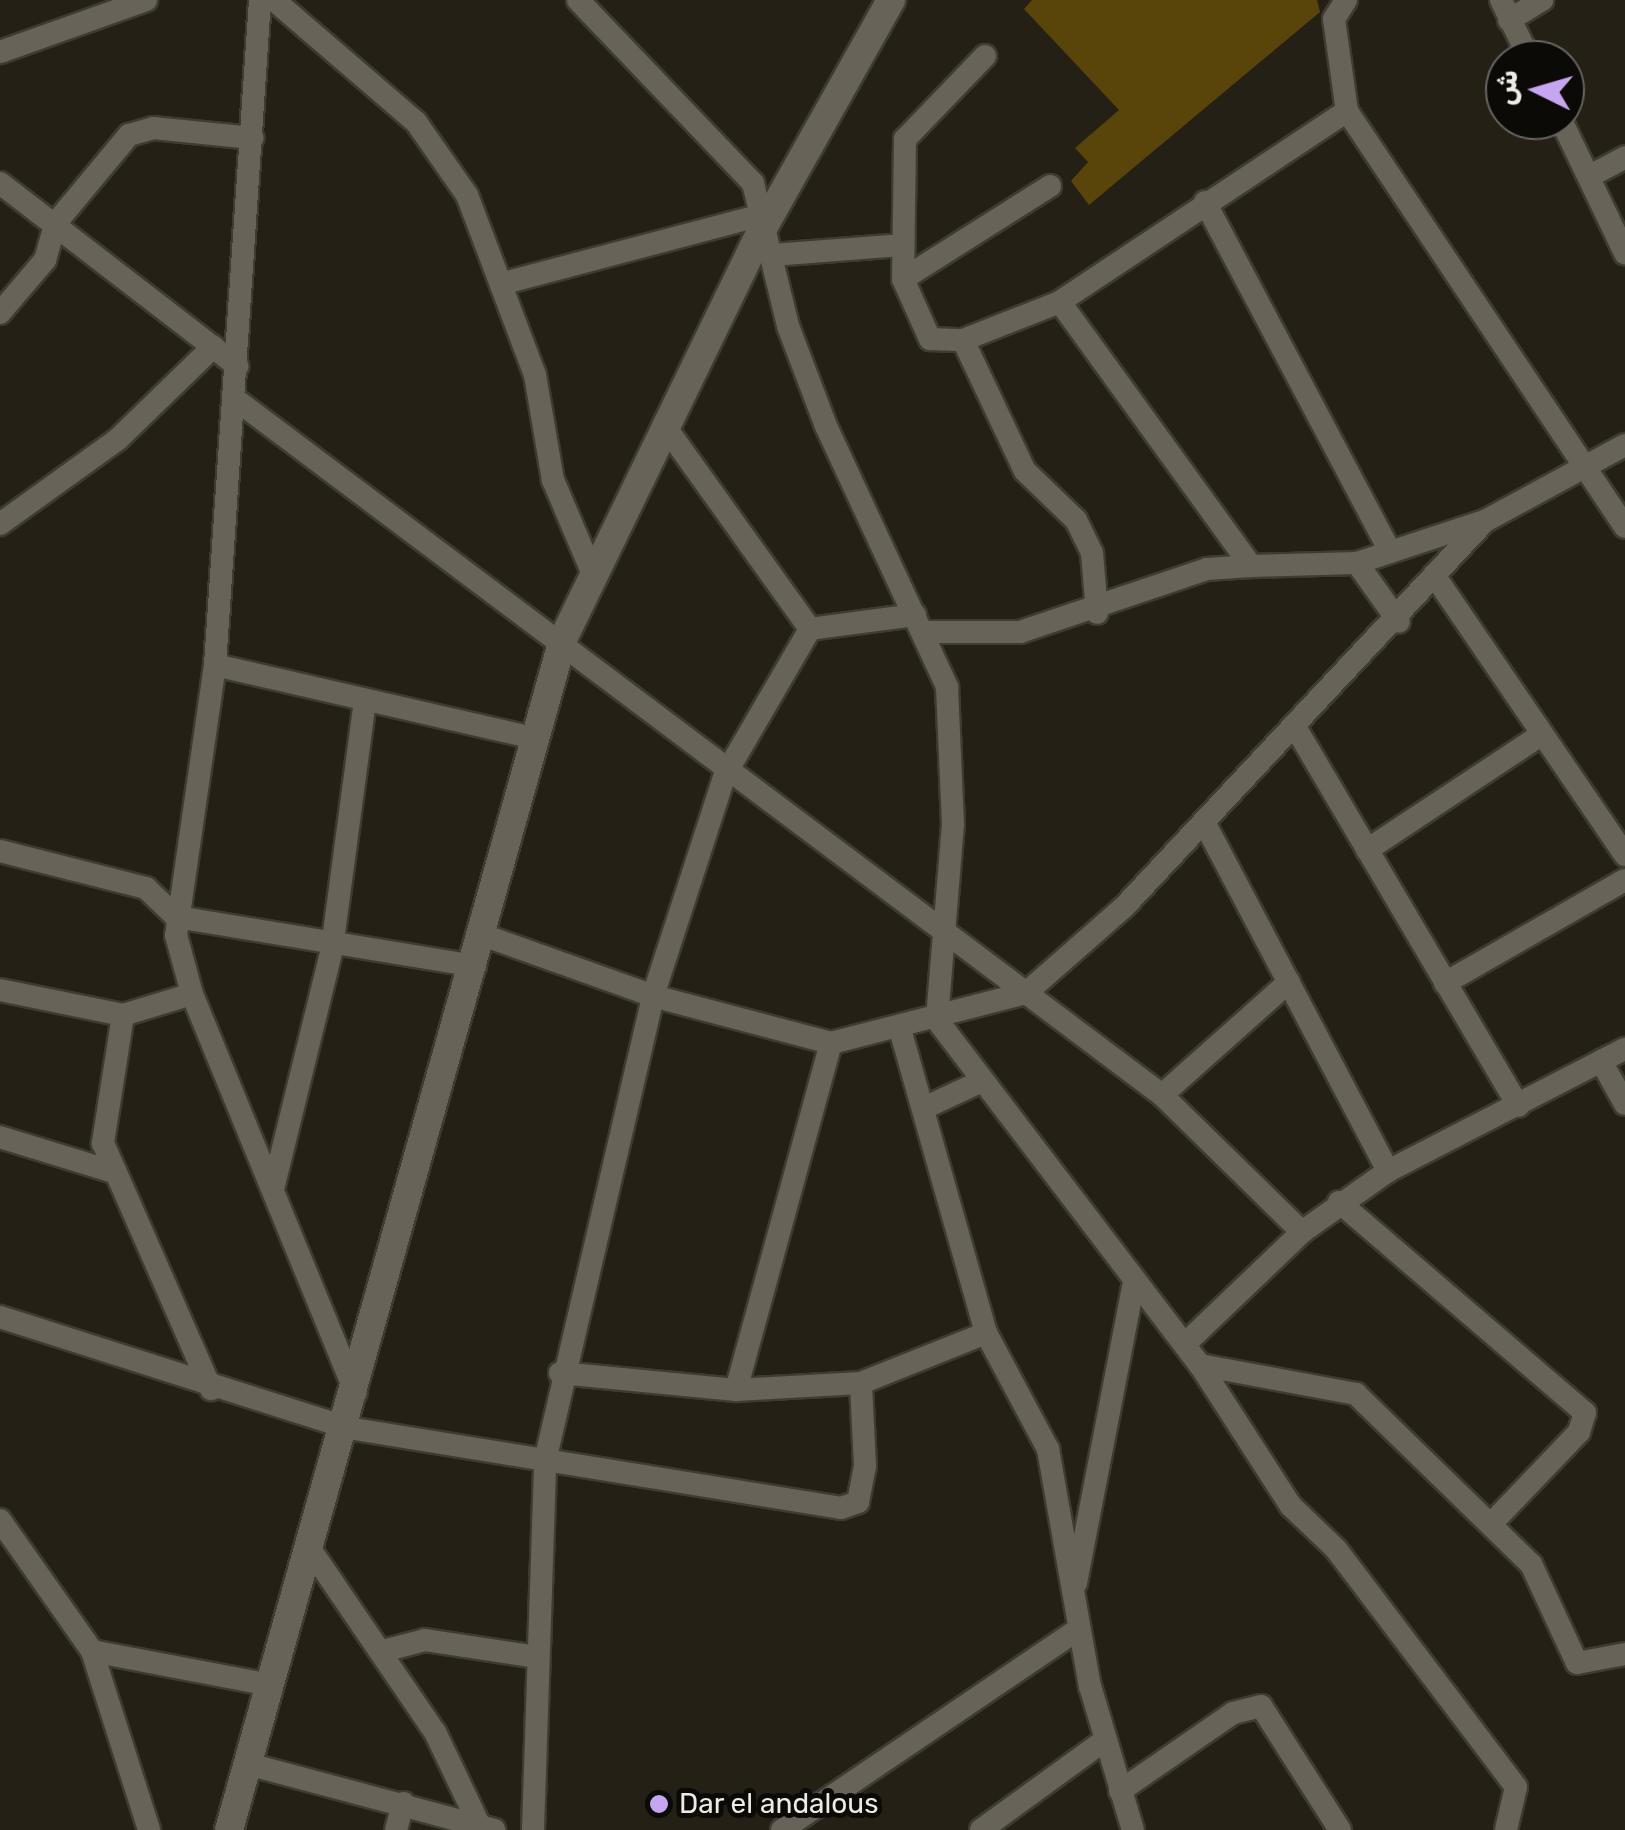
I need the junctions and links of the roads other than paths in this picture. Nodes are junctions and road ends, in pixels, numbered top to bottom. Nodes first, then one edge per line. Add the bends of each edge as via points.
1 (146, 0) edge
2 (260, 0) edge
3 (274, 0) edge
4 (578, 0) edge
5 (1346, 0) edge
6 (1542, 0) edge
7 (887, 2) edge
8 (1505, 10) edge
9 (1520, 40) edge
10 (0, 52) edge
11 (986, 56) dead end
12 (1347, 111) junction
13 (253, 138) junction
14 (1571, 140) edge
15 (1625, 157) edge
16 (1590, 176) junction
17 (0, 183) edge
18 (1050, 186) dead end
19 (1205, 202) junction
20 (55, 224) junction
21 (764, 234) junction
22 (901, 245) junction
23 (1625, 253) edge
24 (903, 278) junction
25 (504, 283) junction
26 (1060, 302) junction
27 (0, 314) edge
28 (963, 340) junction
29 (213, 347) junction
30 (237, 366) junction
31 (235, 399) junction
32 (669, 432) junction
33 (1625, 445) edge
34 (1580, 466) junction
35 (1484, 521) junction
36 (0, 524) edge
37 (1625, 527) edge
38 (1390, 551) junction
39 (1357, 562) junction
40 (1251, 566) junction
41 (592, 572) junction
42 (1434, 575) junction
43 (1096, 613) junction
44 (1399, 622) junction
45 (919, 623) junction
46 (810, 629) junction
47 (563, 639) junction
48 (215, 666) junction
49 (365, 701) junction
50 (1294, 726) junction
51 (1539, 736) junction
52 (538, 739) junction
53 (725, 775) junction
54 (1204, 822) junction
55 (1366, 850) junction
56 (0, 851) edge
57 (1625, 855) edge
58 (1625, 880) edge
59 (176, 917) junction
60 (943, 934) junction
61 (482, 935) junction
62 (332, 948) junction
63 (475, 966) junction
64 (1289, 982) junction
65 (1445, 984) junction
66 (0, 990) edge
67 (1026, 993) junction
68 (192, 994) junction
69 (653, 996) junction
70 (123, 1015) junction
71 (937, 1020) junction
72 (900, 1030) junction
73 (830, 1043) junction
74 (1625, 1049) edge
75 (1602, 1061) junction
76 (982, 1081) junction
77 (1162, 1095) junction
78 (1625, 1104) edge
79 (1518, 1106) junction
80 (924, 1108) junction
81 (0, 1138) edge
82 (1388, 1171) junction
83 (114, 1172) junction
84 (273, 1190) junction
85 (1338, 1202) junction
86 (1302, 1232) junction
87 (1134, 1281) junction
88 (0, 1316) edge
89 (986, 1333) junction
90 (1185, 1344) junction
91 (1200, 1365) junction
92 (560, 1373) junction
93 (860, 1384) junction
94 (211, 1389) junction
95 (736, 1390) junction
96 (356, 1393) junction
97 (348, 1428) junction
98 (546, 1461) junction
99 (0, 1520) edge
100 (1491, 1524) junction
101 (312, 1552) junction
102 (1073, 1596) junction
103 (1080, 1629) junction
104 (92, 1650) junction
105 (382, 1650) junction
106 (1625, 1654) edge
107 (537, 1657) junction
108 (271, 1685) junction
109 (1105, 1740) junction
110 (248, 1764) junction
111 (1120, 1790) junction
112 (403, 1803) junction
113 (486, 1826) edge
114 (149, 1830) edge
115 (229, 1830) edge
116 (396, 1830) edge
117 (533, 1830) edge
118 (782, 1830) edge
119 (982, 1830) edge
120 (1133, 1830) edge
121 (1340, 1830) edge
122 (1506, 1830) edge

1 - 10 street
2 - 13 street
3 - 25 street via 442,152
4 - 21 street via 742,168
5 - 12 street via 1334,20
6 - 8 street
7 - 21 street
8 - 9 street
11 - 22 street via 912,124
12 - 19 street
12 - 34 street
13 - 20 street via 153,128 128,135
13 - 30 street
14 - 16 street
15 - 16 street
16 - 23 street
17 - 20 street
18 - 24 street
19 - 26 street
19 - 38 street
20 - 27 street via 46,260
20 - 29 street
21 - 22 street
21 - 25 street
21 - 32 street
21 - 45 street via 826,426
22 - 24 street
24 - 28 street via 930,339
25 - 41 street via 534,375 554,480
26 - 28 street
26 - 40 street
28 - 43 street via 1024,471 1076,520 1092,553
29 - 30 street
29 - 36 street via 117,440
30 - 31 street
31 - 47 street
31 - 48 street
32 - 41 street
32 - 46 street
33 - 34 street
34 - 35 street
34 - 37 street
35 - 38 street
35 - 42 street
38 - 39 street
39 - 40 street
39 - 44 street
40 - 43 street via 1207,569
41 - 47 street
42 - 44 street
42 - 51 street
43 - 45 street via 987,636
44 - 50 street
45 - 46 street
45 - 60 street via 947,687 954,745
46 - 53 street
47 - 52 street
47 - 53 street
48 - 49 street
48 - 59 street
49 - 52 street
49 - 62 street
50 - 54 street
50 - 55 street
51 - 55 street
51 - 57 street
52 - 61 street
53 - 60 street
53 - 69 street
54 - 64 street
54 - 67 street
55 - 65 street
56 - 59 street via 146,888
58 - 65 street
59 - 62 street
59 - 68 street
60 - 67 street
60 - 71 street
61 - 63 street
61 - 69 street
62 - 63 street
62 - 84 street
63 - 96 street
64 - 77 street
64 - 82 street
65 - 79 street
66 - 70 street
67 - 71 street
67 - 77 street
68 - 70 street
68 - 84 street
69 - 73 street
69 - 92 street
70 - 83 street via 103,1110
71 - 72 street
71 - 76 street
72 - 73 street
72 - 80 street
73 - 95 street
74 - 75 street
75 - 78 street
75 - 79 street
76 - 80 street
76 - 87 street
77 - 86 street
79 - 82 street
80 - 89 street
81 - 83 street
82 - 85 street
83 - 94 street
84 - 96 street
85 - 86 street
85 - 100 street via 1585,1413 1579,1432
86 - 90 street
87 - 90 street
87 - 102 street
88 - 94 street
89 - 93 street
89 - 102 street via 1048,1449
90 - 91 street
91 - 100 street via 1356,1394
91 - 122 street via 1291,1506 1336,1549 1516,1787
92 - 95 street
92 - 98 street
93 - 95 street
93 - 98 street via 861,1489 858,1502 841,1508
94 - 97 street
96 - 97 street
97 - 98 street
97 - 101 street
98 - 107 street
99 - 104 street
100 - 106 street via 1531,1564 1577,1663
101 - 105 street
101 - 108 street
102 - 103 street
103 - 109 street
103 - 118 street
104 - 108 street
104 - 114 street
105 - 107 street via 424,1640
105 - 113 street
107 - 117 street
108 - 110 street
109 - 111 street
109 - 119 street
110 - 112 street
110 - 115 street
111 - 120 street
111 - 121 street via 1232,1713 1260,1706
112 - 113 street
112 - 116 street

